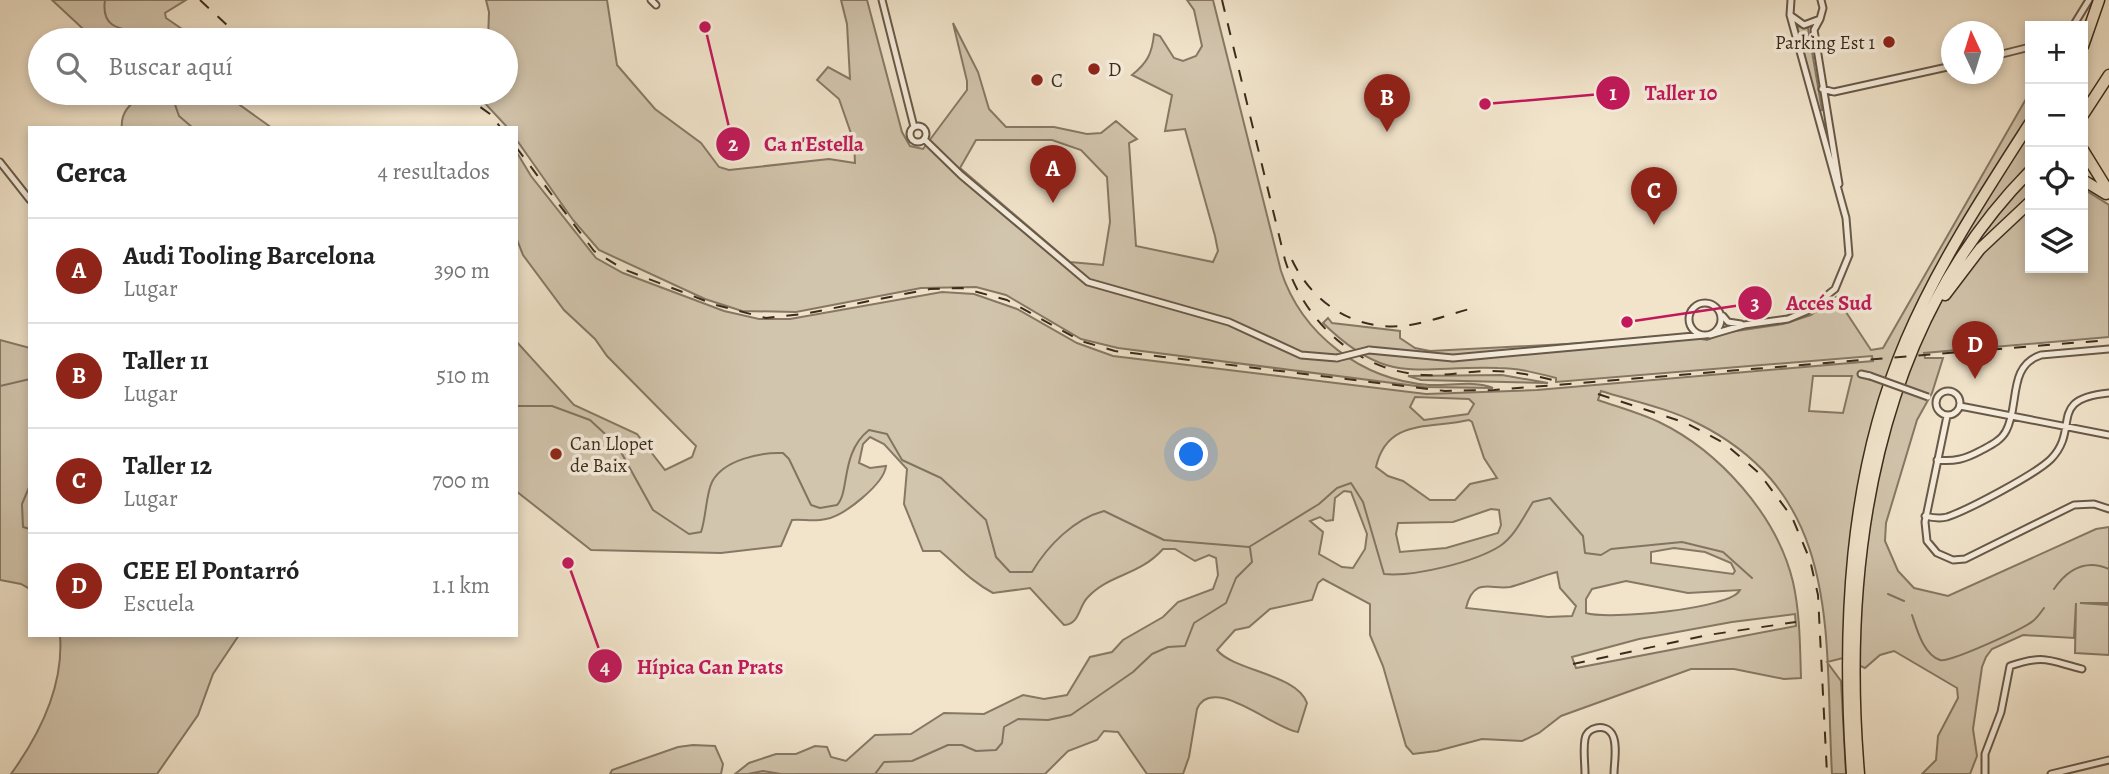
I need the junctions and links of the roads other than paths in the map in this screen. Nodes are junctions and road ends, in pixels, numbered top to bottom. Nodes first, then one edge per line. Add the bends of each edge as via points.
1 (882, 0) edge
2 (1821, 0) edge
3 (2089, 0) edge
4 (2099, 0) edge
5 (1790, 1) edge
6 (1790, 15) junction
7 (1820, 19) junction
8 (2076, 21) edge
9 (2091, 24) junction
10 (2088, 29) edge
11 (2088, 32) edge
12 (2025, 48) edge
13 (2004, 53) edge
14 (1941, 68) edge
15 (2109, 75) edge
16 (1822, 89) junction
17 (2088, 107) edge
18 (914, 127) junction
19 (2025, 131) edge
20 (924, 139) junction
21 (2088, 158) edge
22 (0, 162) edge
23 (2025, 177) edge
24 (2088, 183) edge
25 (2109, 194) edge
26 (28, 197) edge
27 (1841, 198) junction
28 (2025, 207) edge
29 (1719, 311) junction
30 (1690, 325) junction
31 (1744, 325) junction
32 (1708, 335) junction
33 (1918, 336) junction
34 (1678, 338) junction
35 (2109, 349) edge
36 (1861, 374) dead end
37 (2109, 393) edge
38 (1936, 400) junction
39 (1960, 406) junction
40 (1947, 416) junction
41 (2011, 416) junction
42 (2065, 426) junction
43 (2109, 435) edge
44 (1937, 460) junction
45 (2109, 509) edge
46 (1926, 516) junction
47 (2082, 669) dead end
48 (2109, 760) edge
49 (2073, 772) edge
50 (1585, 774) edge
51 (1614, 774) edge
52 (1852, 774) edge
53 (1859, 774) edge
54 (1984, 774) edge
55 (2051, 774) edge

1 - 18 street
2 - 7 street
3 - 8 street
4 - 9 highway
5 - 6 street
6 - 7 street via 1804,25
6 - 27 street
7 - 16 street via 1814,30
9 - 10 highway
9 - 11 highway
12 - 13 street
14 - 16 street via 1834,92
15 - 17 highway
16 - 27 street
18 - 20 street via 924,129
18 - 20 street via 909,133 912,140
19 - 52 highway via 1926,298 1899,356 1875,428 1861,490 1850,601
20 - 34 street, bridge via 1088,282 1240,326 1301,355 1336,358 1369,350 1453,358
21 - 25 highway
22 - 26 street
23 - 33 highway via 1964,251
24 - 25 highway
27 - 31 street via 1850,245 1835,289 1798,316
28 - 33 highway via 1980,249
29 - 30 street via 1710,304 1699,304 1692,311
29 - 31 street via 1728,322
29 - 32 street via 1721,325
30 - 32 street
30 - 34 street
31 - 32 street
32 - 34 street
33 - 53 highway via 1883,432 1865,527 1857,636
35 - 41 street via 2031,359 2019,377
36 - 38 street, bridge
37 - 42 street via 2078,400 2068,412
38 - 39 street via 1944,392 1952,392
38 - 40 street via 1938,411
39 - 40 street
39 - 41 street
40 - 44 street
41 - 42 street
41 - 44 street via 2001,438 1970,457
42 - 43 street
42 - 46 street via 2058,451 2041,467 1949,516
44 - 46 street
45 - 46 street via 2074,505 1958,560 1942,557 1930,546
47 - 54 street via 2049,659 2010,666
48 - 49 street
49 - 55 street
50 - 51 street via 1585,738 1598,727 1613,737

